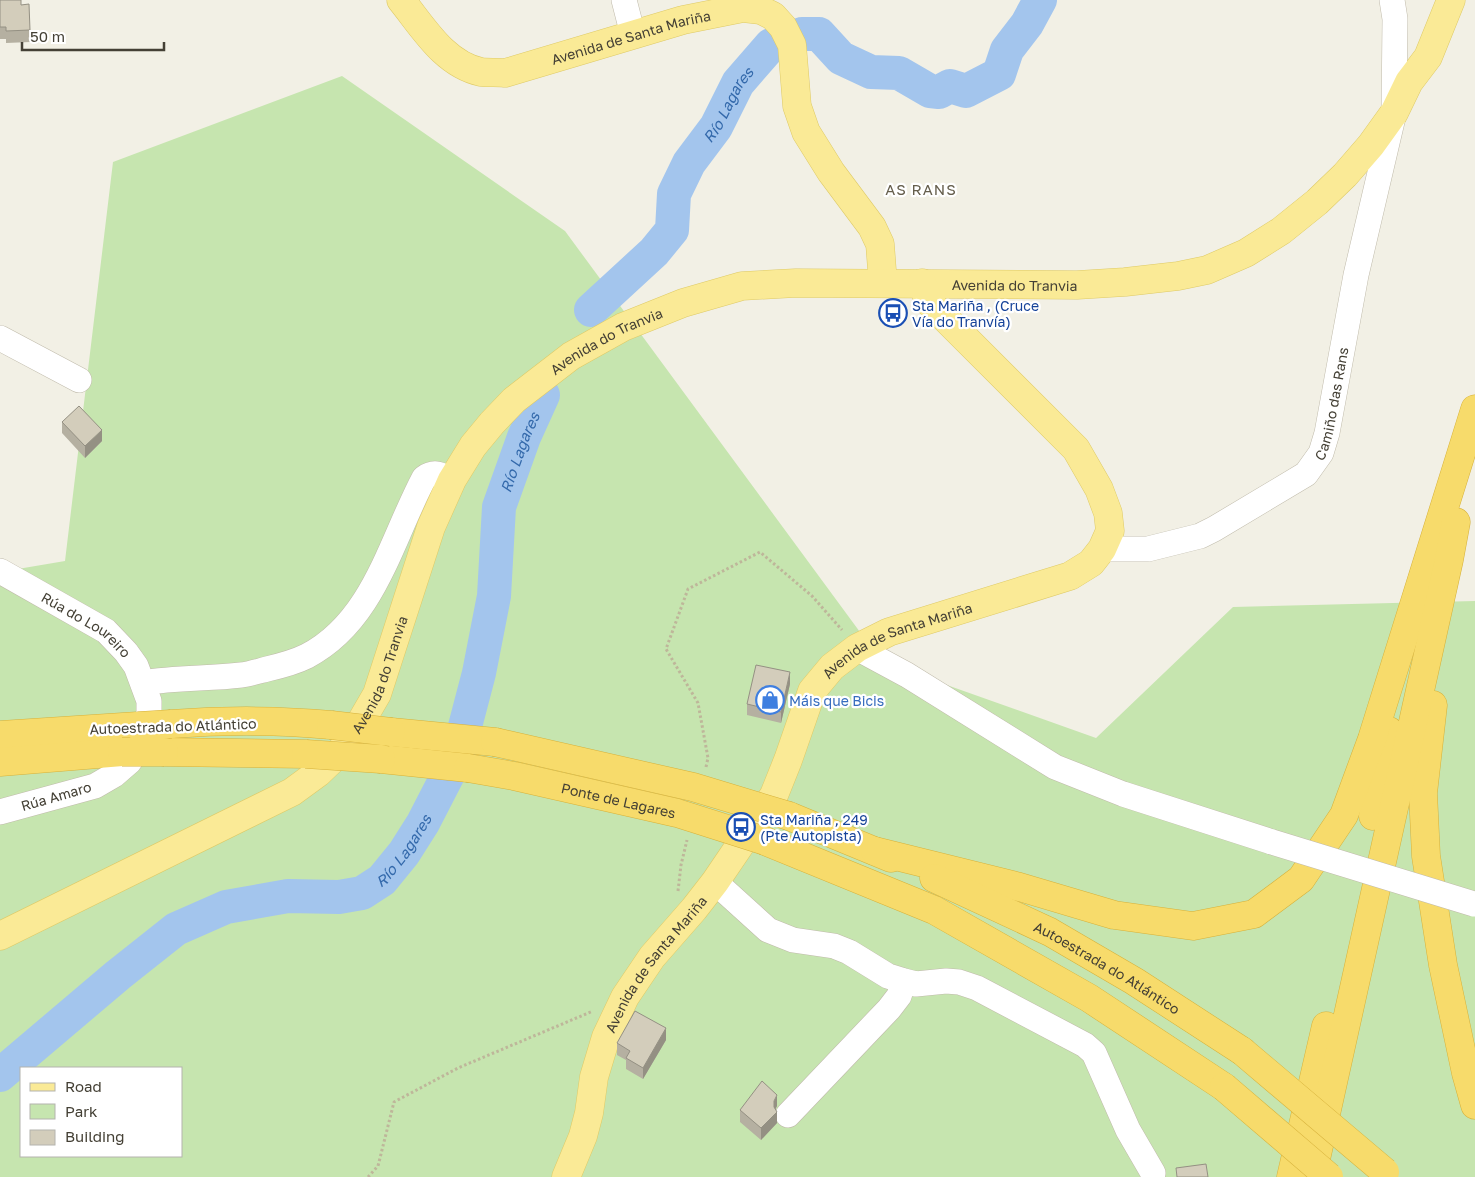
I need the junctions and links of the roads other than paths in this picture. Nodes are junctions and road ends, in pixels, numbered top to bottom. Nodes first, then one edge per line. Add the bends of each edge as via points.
1 (401, 0) edge
2 (624, 0) edge
3 (1392, 0) edge
4 (1431, 0) edge
5 (1451, 0) edge
6 (633, 34) junction
7 (1410, 82) junction
8 (1394, 113) junction
9 (883, 283) junction
10 (922, 283) junction
11 (0, 338) edge
12 (79, 380) dead end
13 (1475, 409) edge
14 (1475, 413) edge
15 (452, 480) junction
16 (1102, 549) junction
17 (1449, 560) junction
18 (0, 571) edge
19 (1410, 621) junction
20 (857, 648) junction
21 (143, 703) junction
22 (0, 735) edge
23 (495, 742) joint
24 (0, 762) edge
25 (468, 768) joint
26 (0, 812) edge
27 (789, 816) joint
28 (875, 851) junction
29 (715, 882) junction
30 (1474, 905) edge
31 (0, 936) edge
32 (904, 981) junction
33 (1475, 1105) edge
34 (788, 1116) dead end
35 (1153, 1173) dead end
36 (1388, 1174) edge
37 (566, 1177) edge
38 (1291, 1177) edge
39 (1312, 1177) edge
40 (1329, 1177) edge

1 - 6 main road, Avenida de Santa Mariña via 444,53 465,67 482,72 505,73
2 - 6 street
3 - 8 street, Camiño das Rans via 1395,19
4 - 7 main road, Avenida do Tranvia via 1414,52
5 - 7 main road, Avenida do Tranvia via 1428,57
6 - 9 main road, Avenida de Santa Mariña via 743,8 761,10 773,16 792,45 797,106 806,132 872,227 880,244
7 - 8 main road, Avenida do Tranvia
8 - 10 main road, Avenida do Tranvia via 1371,145 1317,202 1281,231 1246,253 1207,270 1178,276 1077,285
8 - 16 street, Camiño das Rans via 1356,275 1327,433 1315,463 1306,474 1200,536 1148,549
9 - 10 main road, Avenida do Tranvia
9 - 15 main road, Avenida do Tranvia via 742,286 683,303 623,327 571,356 514,400 473,446
10 - 16 main road, Avenida de Santa Mariña via 929,302 1076,449 1099,489 1108,513 1110,530
11 - 12 street
13 - 19 highway
14 - 17 highway
15 - 21 street via 436,472 424,478 371,591 354,617 332,639 306,656 243,675 159,680
15 - 31 main road, Avenida do Tranvia via 431,527 378,694 340,752 292,792
16 - 20 main road, Avenida de Santa Mariña via 1091,562 1070,576 889,632
17 - 33 highway via 1443,643 1430,725 1424,802 1426,856 1443,965
17 - 39 highway
18 - 21 street, Rúa do Loureiro via 106,631 136,666
19 - 28 highway via 1344,815 1301,879 1254,914 1193,926 1114,915 1016,886
19 - 38 highway via 1367,849
20 - 29 main road, Avenida de Santa Mariña via 832,667 812,691 774,794
20 - 30 street, bridge via 907,675 1055,767 1123,794
21 - 22 highway, Autoestrada do Atlántico
21 - 23 highway, Autoestrada do Atlántico, bridge via 171,724 208,721 307,723
21 - 26 street, Rúa Amaro via 149,723 143,742 129,762 114,775 95,786
23 - 27 highway, Ponte de Lagares, bridge via 693,787
24 - 25 highway, Autoestrada do Atlántico, bridge via 122,752 164,752 306,754
25 - 40 highway, Ponte de Lagares, bridge via 677,813 765,841 934,910 1089,998 1224,1087
27 - 28 highway, Autoestrada do Atlántico
28 - 36 highway, Autoestrada do Atlántico, bridge via 1050,932 1134,981 1242,1051
29 - 32 street via 768,930 793,940 834,946 888,976
29 - 37 main road, Avenida de Santa Mariña via 652,957 625,997 606,1037 594,1077 583,1136
32 - 34 street via 899,996 889,1009
32 - 35 street via 916,984 946,981 968,985 1085,1045 1094,1053 1128,1130

